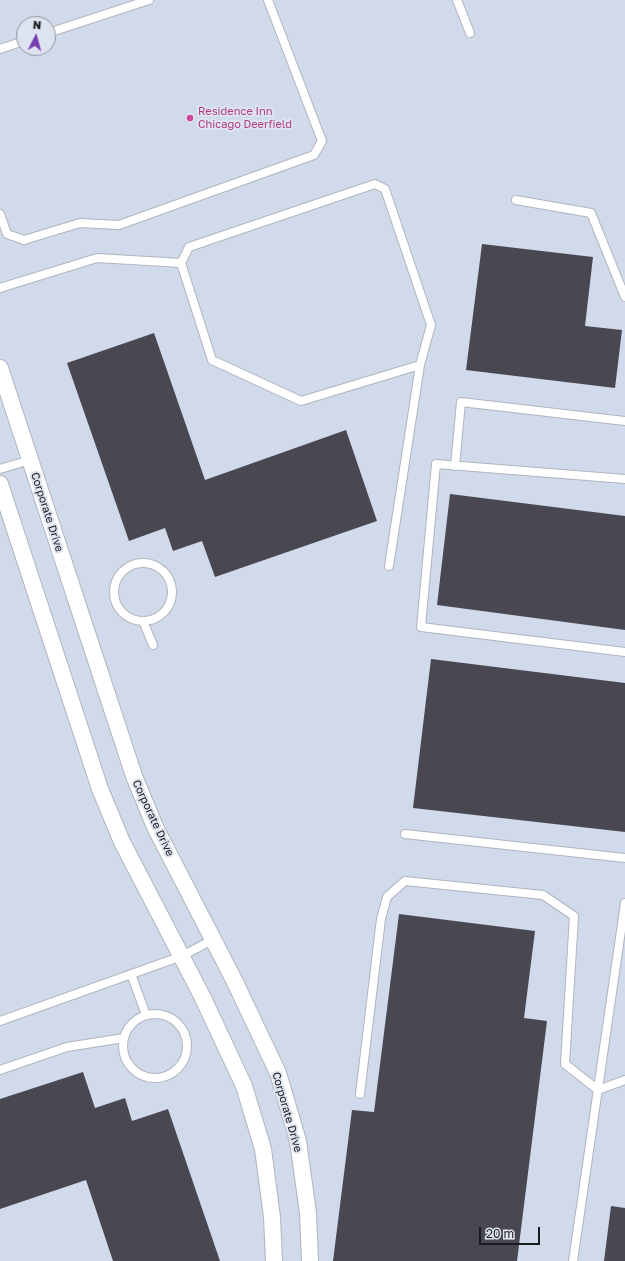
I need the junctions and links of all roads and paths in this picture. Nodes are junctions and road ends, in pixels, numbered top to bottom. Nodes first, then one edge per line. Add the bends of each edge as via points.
1 (149, 0) edge
2 (268, 0) edge
3 (457, 0) edge
4 (56, 30) edge
5 (470, 32) dead end
6 (16, 44) edge
7 (0, 49) edge
8 (516, 200) dead end
9 (0, 214) edge
10 (181, 263) junction
11 (0, 288) edge
12 (625, 297) edge
13 (420, 365) junction
14 (0, 368) edge
15 (625, 421) edge
16 (30, 460) junction
17 (455, 466) junction
18 (0, 469) edge
19 (625, 479) edge
20 (0, 484) edge
21 (389, 566) dead end
22 (144, 621) junction
23 (153, 645) dead end
24 (625, 652) edge
25 (405, 834) dead end
26 (625, 858) edge
27 (625, 903) edge
28 (214, 939) junction
29 (182, 956) junction
30 (130, 974) junction
31 (146, 1015) junction
32 (0, 1021) edge
33 (124, 1038) junction
34 (0, 1070) edge
35 (625, 1080) edge
36 (598, 1090) junction
37 (360, 1094) dead end
38 (274, 1261) edge
39 (310, 1261) edge
40 (573, 1261) edge

1 - 4 lane
2 - 9 lane via 322,141 314,155 119,226 80,223 24,240 7,234
3 - 5 lane
6 - 7 lane
8 - 12 lane via 591,213
10 - 11 lane via 97,258
10 - 13 lane via 212,360 301,401
10 - 13 lane via 189,247 376,184 385,189 431,325
13 - 21 lane
14 - 16 street, Corporate Drive
15 - 17 lane via 461,402
16 - 18 lane
16 - 28 street, Corporate Drive via 134,776 155,827
17 - 19 lane
17 - 24 lane via 436,464 421,627
20 - 29 street via 100,789 122,842
22 - 22 lane via 154,620 162,614 169,607 172,597 169,577 162,569 144,562 126,568 115,582 114,591 119,609 134,620
22 - 23 lane
25 - 26 lane
27 - 36 lane
28 - 29 lane
28 - 39 street, Corporate Drive via 278,1073 298,1141 308,1213
29 - 30 lane
29 - 38 street via 244,1086 262,1149 272,1217
30 - 31 lane
30 - 32 lane
31 - 33 lane via 136,1020
31 - 33 lane via 166,1016 182,1029 187,1049 179,1068 160,1078 140,1074 126,1059
33 - 34 lane via 67,1048
35 - 36 lane
36 - 37 lane via 565,1064 574,916 544,896 405,881 387,897 381,919
36 - 40 lane

